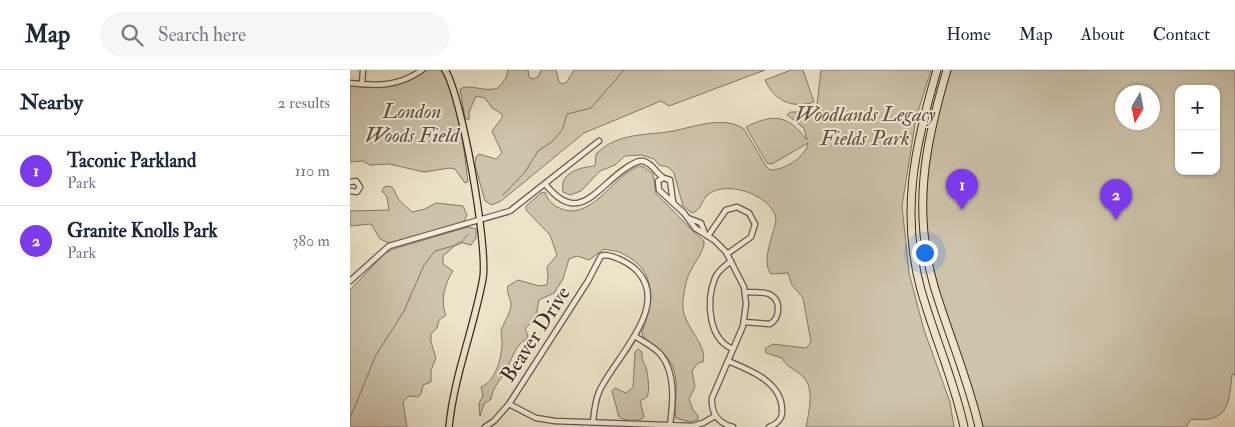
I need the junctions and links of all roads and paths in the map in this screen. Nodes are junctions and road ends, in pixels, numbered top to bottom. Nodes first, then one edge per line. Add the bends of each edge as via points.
1 (363, 70) edge
2 (422, 70) edge
3 (445, 70) edge
4 (937, 70) edge
5 (947, 70) edge
6 (350, 83) edge
7 (362, 84) junction
8 (599, 141) dead end
9 (663, 178) junction
10 (350, 182) edge
11 (546, 185) junction
12 (671, 188) junction
13 (350, 191) edge
14 (662, 192) junction
15 (673, 202) junction
16 (479, 221) junction
17 (706, 235) junction
18 (727, 254) junction
19 (731, 261) junction
20 (350, 281) edge
21 (745, 292) junction
22 (744, 322) junction
23 (635, 336) junction
24 (733, 349) junction
25 (728, 361) junction
26 (509, 404) junction
27 (715, 416) junction
28 (557, 421) junction
29 (593, 422) junction
30 (670, 425) junction
31 (449, 427) edge
32 (485, 427) edge
33 (557, 427) edge
34 (733, 427) edge
35 (769, 427) edge
36 (964, 427) edge
37 (979, 427) edge

1 - 7 street
2 - 7 street via 403,82
3 - 16 main road via 455,92 463,124
4 - 36 highway via 915,151 911,226 921,287
5 - 37 highway via 925,158 924,232 934,286
6 - 7 street
8 - 11 street
9 - 11 street via 649,164 636,162 594,196 573,204 561,200
9 - 12 street via 670,180
9 - 14 street via 657,184
10 - 13 street via 356,181 360,187 357,192
11 - 16 street via 510,211
12 - 14 street
12 - 15 street
14 - 15 street
15 - 17 street via 688,218 701,223
16 - 20 street via 389,246
16 - 31 main road via 484,252 483,278
17 - 18 street
17 - 18 street via 726,210 737,207 749,213 755,224 751,237
18 - 19 street
19 - 21 street
19 - 24 street via 715,277 711,311 719,339
21 - 22 street
21 - 22 street via 768,294 776,300 779,310 775,321 770,324
22 - 24 street
23 - 26 street, Beaver Drive via 646,304 645,283 629,264 601,256
23 - 29 street via 599,392
23 - 30 street via 657,351 668,369 672,384
24 - 25 street
25 - 27 street via 714,391 711,408
25 - 35 street via 767,381 779,392 783,413 779,421
26 - 28 street via 536,418
26 - 32 street, Beaver Drive
27 - 30 street via 698,425
27 - 34 street
28 - 29 street
28 - 33 street
29 - 30 street

